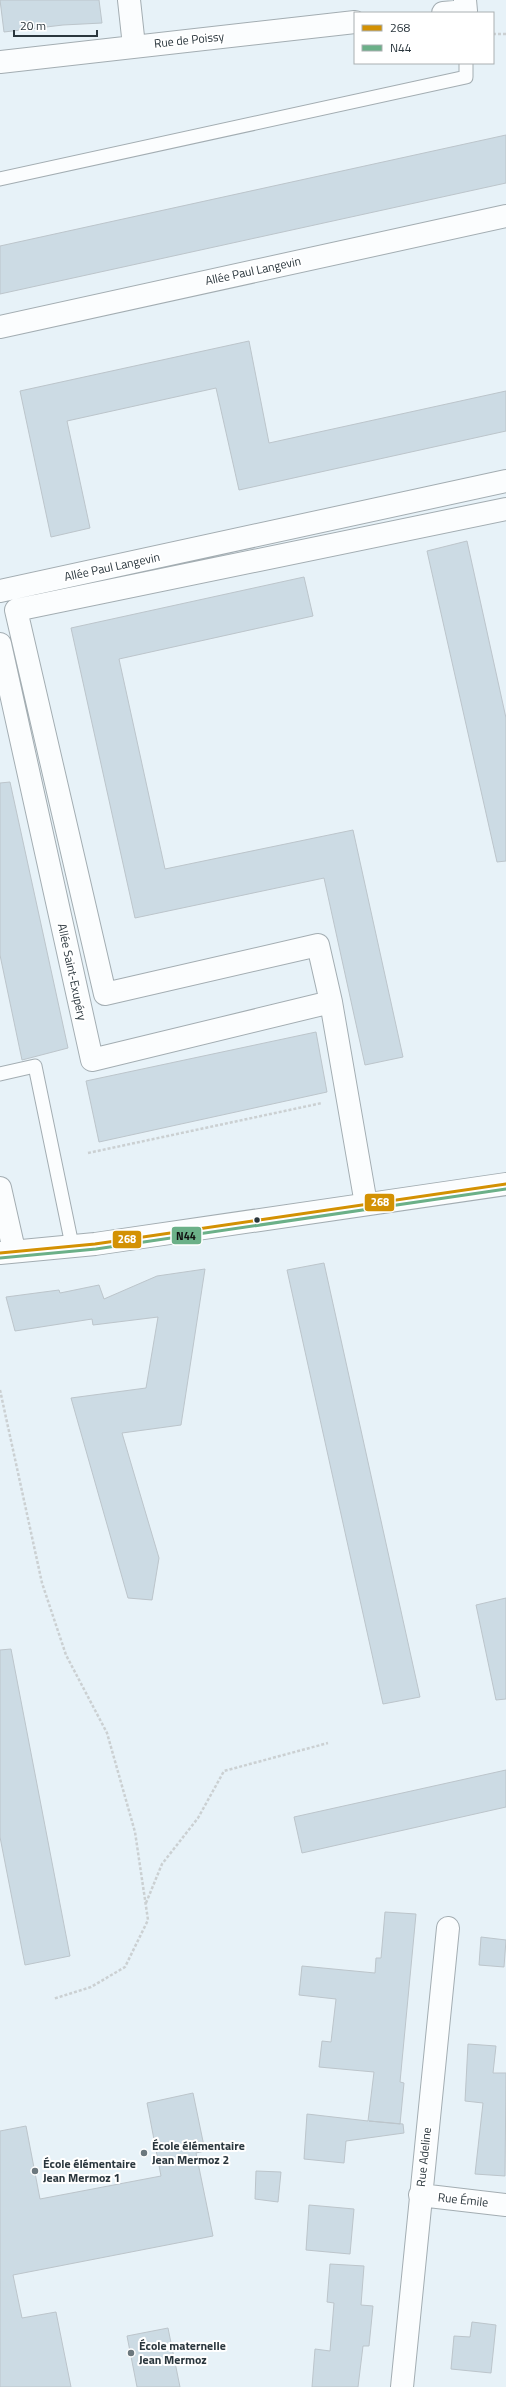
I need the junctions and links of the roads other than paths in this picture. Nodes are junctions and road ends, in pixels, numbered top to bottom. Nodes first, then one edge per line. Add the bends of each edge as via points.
1 (129, 0) edge
2 (466, 8) edge
3 (448, 12) edge
4 (354, 22) edge
5 (134, 46) junction
6 (0, 62) edge
7 (466, 64) edge
8 (0, 179) edge
9 (506, 216) edge
10 (0, 327) edge
11 (506, 481) edge
12 (506, 509) edge
13 (0, 591) edge
14 (0, 644) edge
15 (331, 1002) junction
16 (0, 1074) edge
17 (506, 1184) edge
18 (0, 1188) edge
19 (366, 1204) junction
20 (72, 1245) junction
21 (7, 1251) edge
22 (448, 1928) dead end
23 (420, 2196) junction
24 (506, 2205) edge
25 (402, 2387) edge

1 - 5 street
2 - 3 street
4 - 5 street, Rue de Poissy
5 - 6 street, Rue de Poissy
7 - 8 lane via 466,77
9 - 10 street, Allée Paul Langevin
11 - 13 street, Allée Paul Langevin
12 - 15 street, Allée Paul Langevin via 16,610 105,994 318,945
14 - 15 street, Allée Saint-Exupéry via 92,1060
15 - 19 street
16 - 20 lane via 35,1066
17 - 19 street
18 - 21 street
19 - 20 street via 95,1244
20 - 21 street
22 - 23 street, Rue Adeline
23 - 24 street, Rue Émile
23 - 25 street, Rue Adeline

